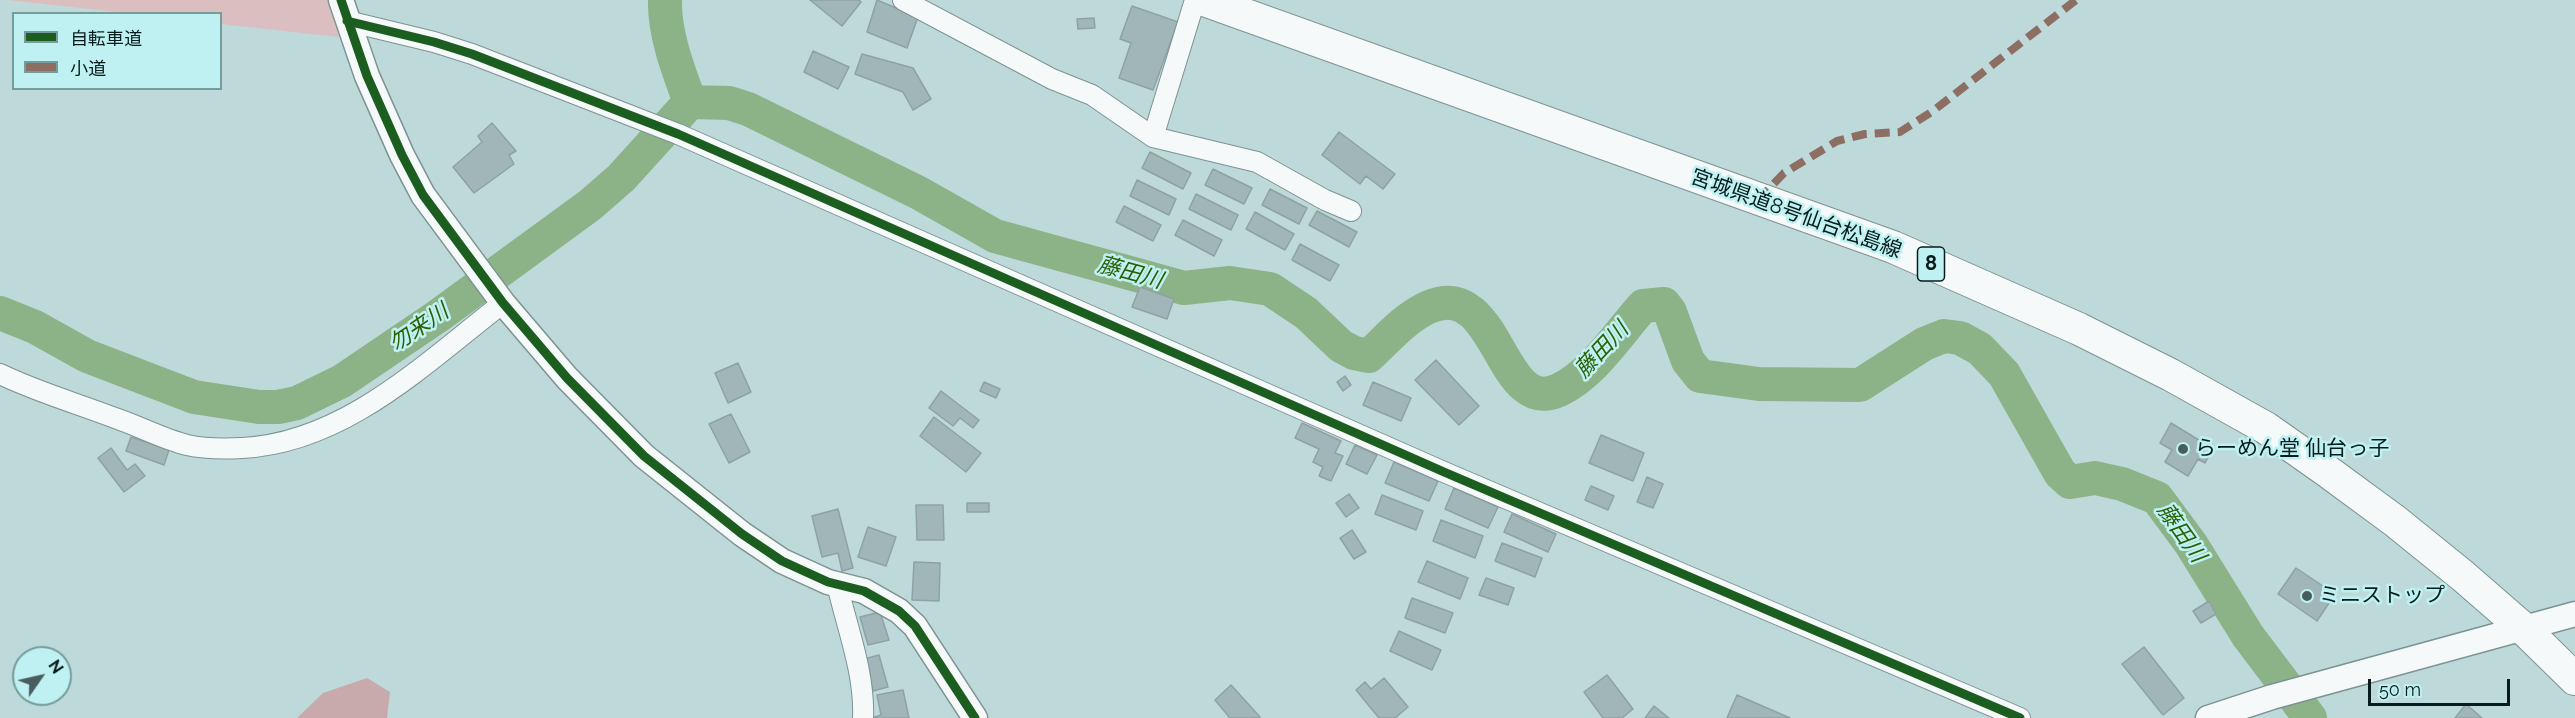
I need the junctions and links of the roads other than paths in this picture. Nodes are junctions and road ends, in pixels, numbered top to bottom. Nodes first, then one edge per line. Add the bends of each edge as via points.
1 (903, 0) edge
2 (1195, 0) edge
3 (1204, 0) edge
4 (344, 10) edge
5 (1153, 137) junction
6 (1351, 211) dead end
7 (503, 303) junction
8 (0, 374) edge
9 (837, 584) junction
10 (2575, 614) edge
11 (2524, 629) junction
12 (2575, 679) edge
13 (863, 718) edge
14 (975, 718) edge
15 (2020, 718) edge
16 (2208, 718) edge

1 - 5 street via 1052,79 1092,95
2 - 5 street
3 - 11 main road, 宮城県道8号仙台松島線 / 8 via 1893,247 2079,329 2266,428 2395,521
4 - 7 street via 367,76 423,195
4 - 15 street via 472,54 678,134 1444,472
5 - 6 street via 1257,162
7 - 8 street via 344,421 268,447 223,449 188,445 32,390
7 - 9 street via 567,378 644,456 782,561
9 - 13 street via 856,656
9 - 14 street via 864,591 899,611 915,626
10 - 11 street
11 - 12 main road, 宮城県道8号仙台松島線 / 8
11 - 16 street

